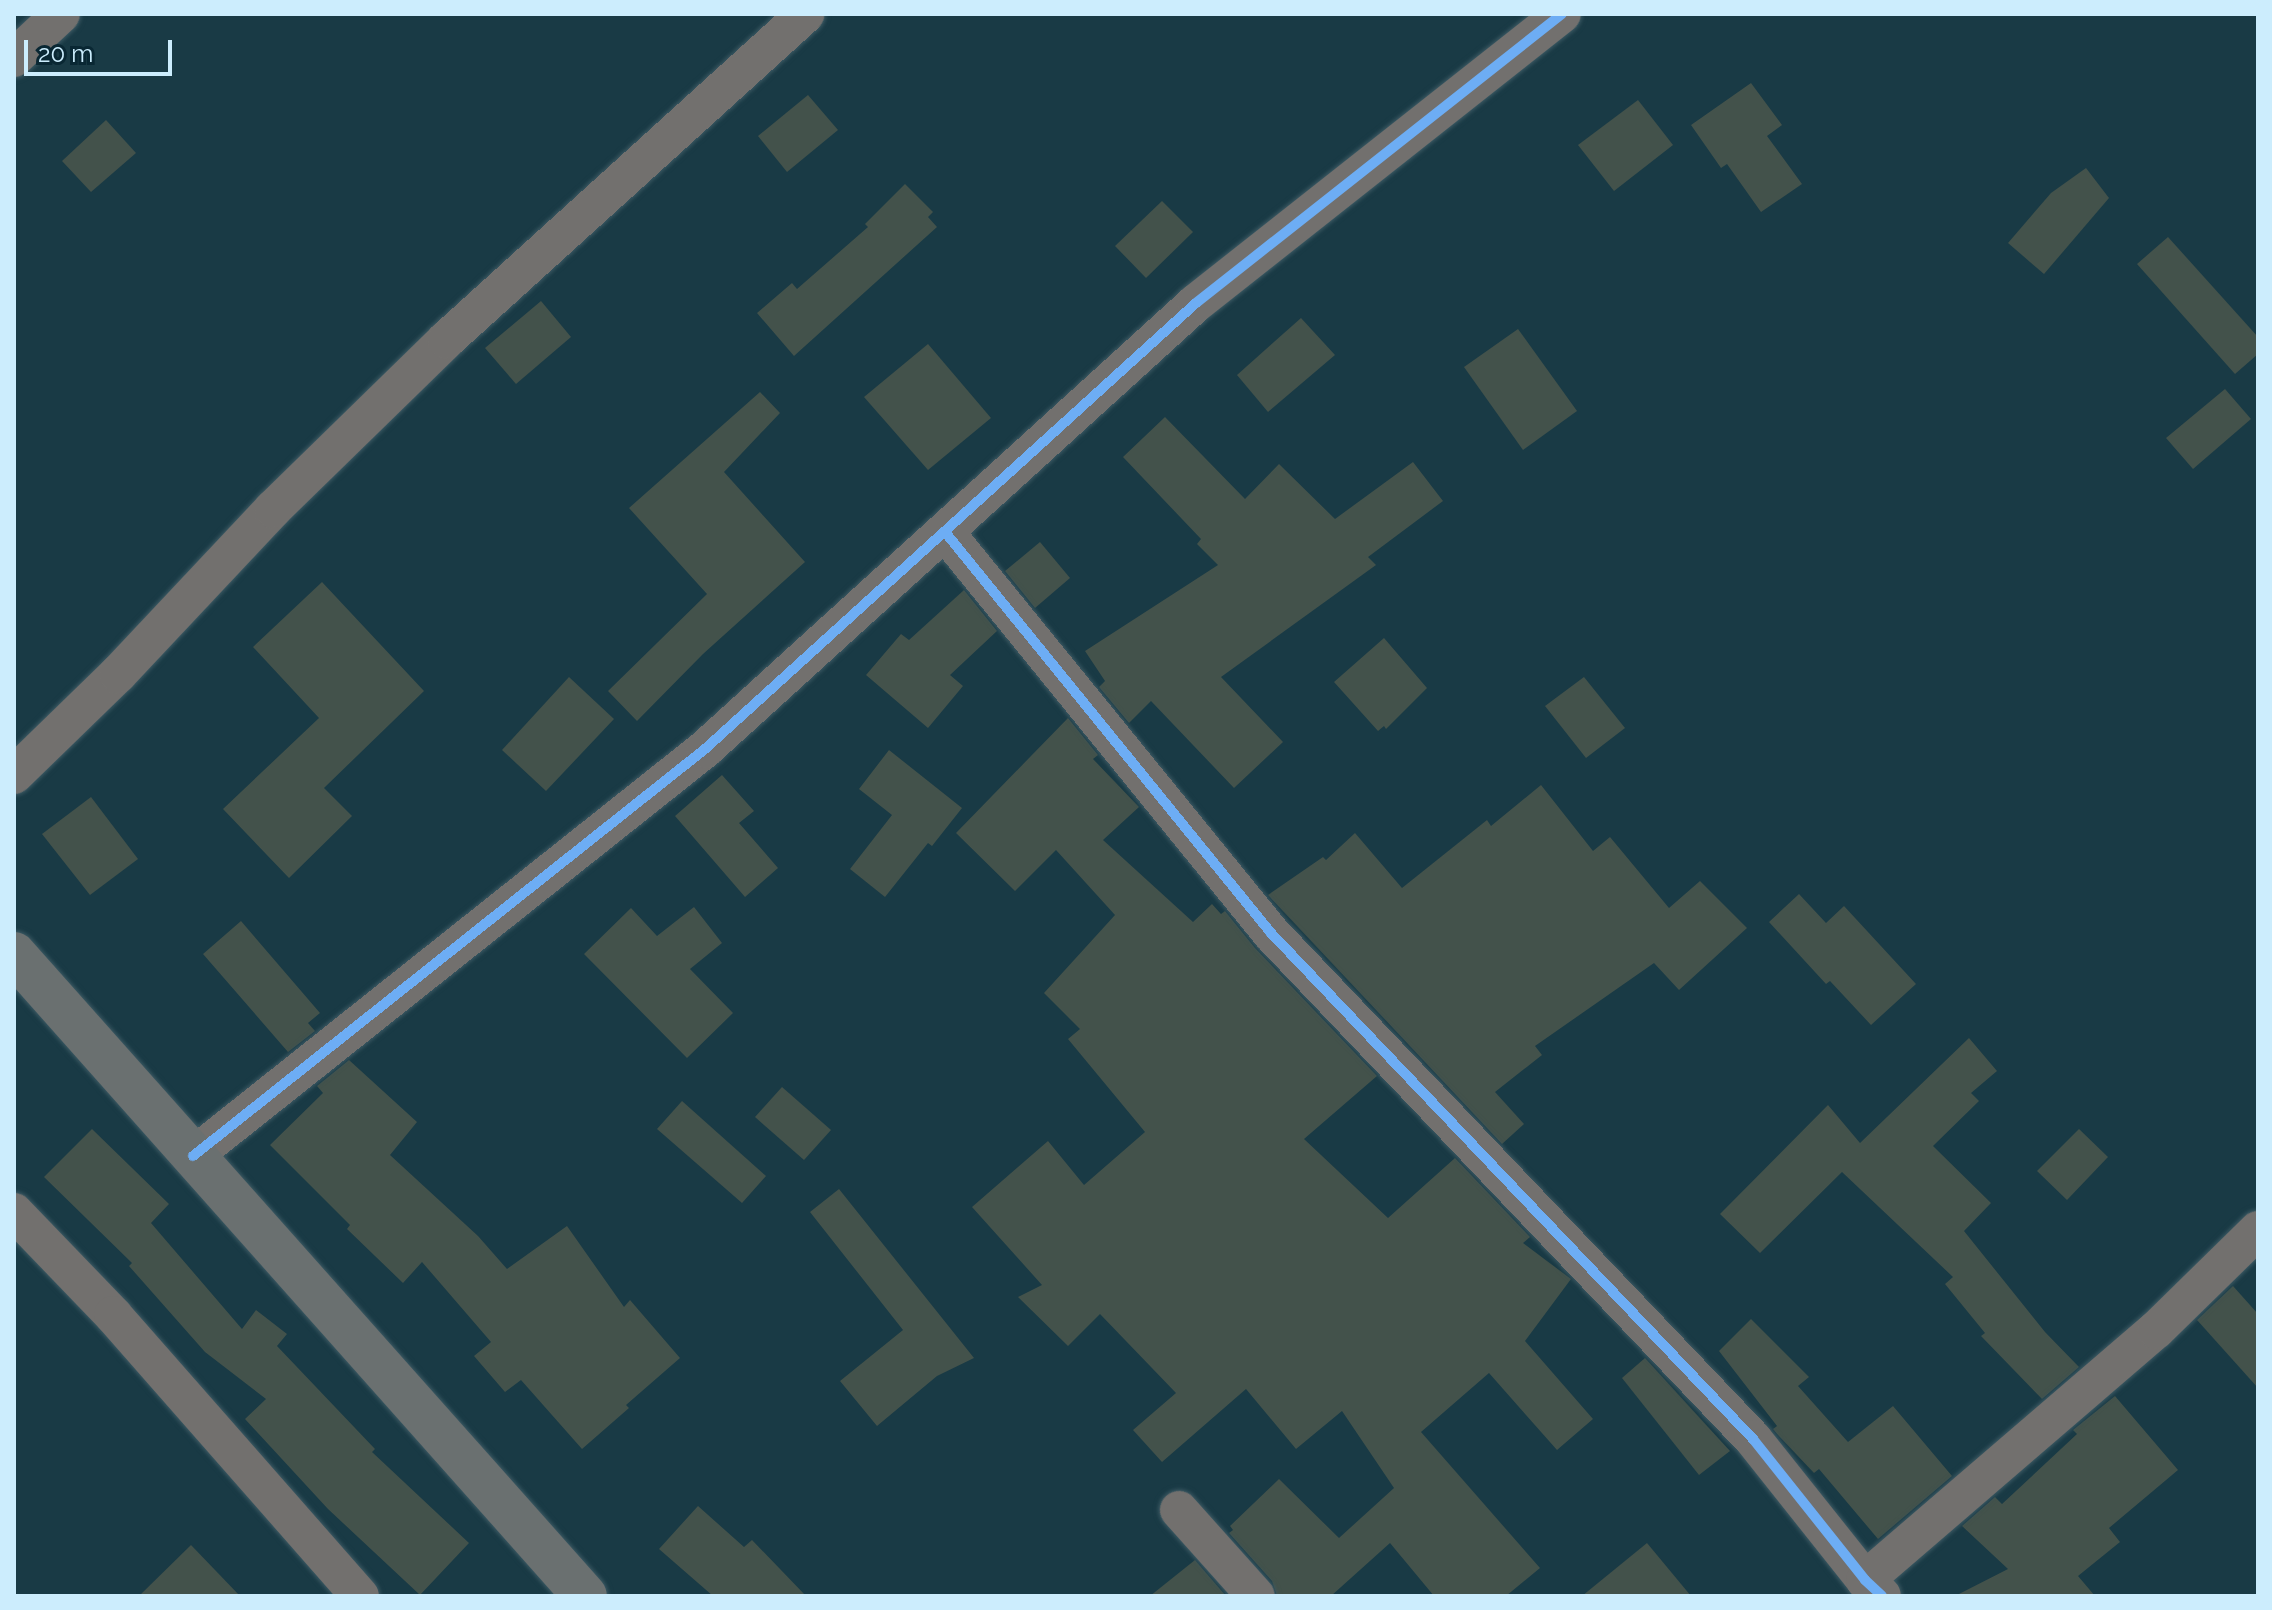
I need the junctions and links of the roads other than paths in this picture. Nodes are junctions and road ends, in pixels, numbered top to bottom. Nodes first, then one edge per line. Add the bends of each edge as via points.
1 (61, 14) edge
2 (805, 14) edge
3 (1562, 14) edge
4 (14, 58) edge
5 (945, 532) junction
6 (14, 775) edge
7 (14, 954) edge
8 (193, 1156) junction
9 (14, 1212) edge
10 (2258, 1230) edge
11 (1179, 1510) dead end
12 (1874, 1588) edge
13 (360, 1596) edge
14 (585, 1596) edge
15 (1256, 1596) edge

1 - 4 street
2 - 6 street via 446,340
3 - 5 street via 1196,303
5 - 8 street via 705,749
5 - 12 street via 1271,933 1753,1439
7 - 8 main road
8 - 14 main road
9 - 13 street via 113,1315
10 - 12 street
11 - 15 street

